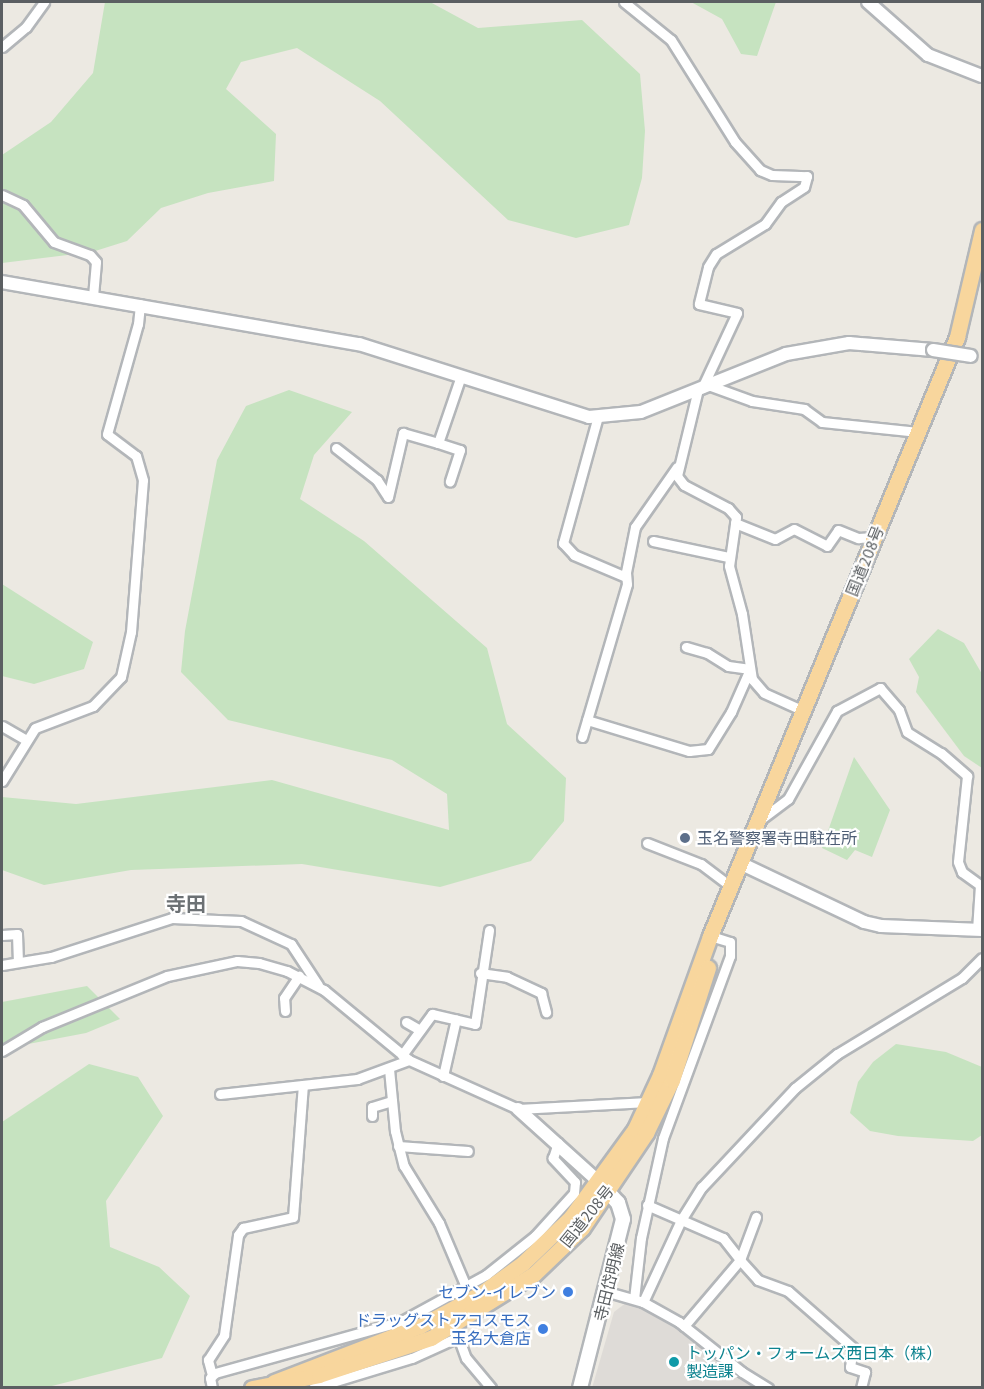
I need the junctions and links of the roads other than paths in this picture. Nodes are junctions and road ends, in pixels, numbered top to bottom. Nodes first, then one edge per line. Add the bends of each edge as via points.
1 (44, 2) edge
2 (624, 2) edge
3 (868, 2) edge
4 (2, 47) edge
5 (982, 76) edge
6 (2, 195) edge
7 (982, 230) edge
8 (2, 282) edge
9 (93, 295) junction
10 (140, 304) junction
11 (977, 357) edge
12 (461, 376) junction
13 (703, 387) junction
14 (598, 416) junction
15 (918, 432) junction
16 (438, 443) junction
17 (336, 448) dead end
18 (679, 465) junction
19 (450, 481) dead end
20 (735, 523) junction
21 (875, 537) junction
22 (653, 541) dead end
23 (728, 557) junction
24 (626, 577) junction
25 (687, 647) dead end
26 (750, 669) junction
27 (804, 711) junction
28 (587, 720) junction
29 (2, 726) edge
30 (582, 737) dead end
31 (26, 740) junction
32 (2, 781) edge
33 (760, 820) junction
34 (647, 843) dead end
35 (742, 864) junction
36 (732, 887) junction
37 (489, 930) dead end
38 (980, 930) edge
39 (2, 935) edge
40 (982, 958) edge
41 (18, 962) junction
42 (2, 965) edge
43 (480, 974) junction
44 (299, 976) junction
45 (320, 987) junction
46 (285, 1011) dead end
47 (546, 1012) dead end
48 (456, 1019) junction
49 (406, 1022) dead end
50 (420, 1030) junction
51 (2, 1051) edge
52 (405, 1057) junction
53 (389, 1069) junction
54 (443, 1076) junction
55 (678, 1082) junction
56 (303, 1085) junction
57 (220, 1094) dead end
58 (392, 1101) junction
59 (648, 1102) junction
60 (518, 1109) junction
61 (372, 1116) dead end
62 (558, 1143) junction
63 (398, 1146) junction
64 (468, 1151) dead end
65 (604, 1186) junction
66 (648, 1205) junction
67 (756, 1217) dead end
68 (681, 1220) junction
69 (740, 1260) junction
70 (466, 1287) junction
71 (608, 1292) junction
72 (638, 1300) junction
73 (450, 1320) junction
74 (684, 1326) junction
75 (212, 1375) junction
76 (212, 1388) edge
77 (252, 1388) edge
78 (313, 1388) edge
79 (491, 1388) edge
80 (580, 1388) edge
81 (768, 1388) edge
82 (861, 1388) edge

1 - 4 street via 26,27
2 - 13 street via 671,40 735,142 760,170 772,175 807,176 804,187 781,202 765,224 716,254 708,267 699,304 737,313
3 - 5 street via 928,55
6 - 9 street via 23,205 54,242 90,255 96,262
7 - 15 highway, 国道208号 via 957,337
8 - 9 street
9 - 10 street
10 - 12 street via 359,344
10 - 31 street via 107,434 136,456 143,480 131,632 121,676 93,706 35,728
11 - 13 street, bridge via 849,343 786,354
12 - 14 street via 589,417
12 - 16 street
13 - 14 street via 641,412
13 - 15 street via 752,401 804,409 822,422
13 - 18 street
14 - 24 street via 563,543 574,555
15 - 21 highway, 国道208号
16 - 17 street via 403,433 388,496 378,480
16 - 19 street via 460,450
18 - 20 street via 679,481 728,508 736,518
18 - 24 street via 635,527
20 - 21 street via 775,539 794,529 827,546 838,530 858,538
20 - 23 street
21 - 27 highway, 国道208号
22 - 23 street
23 - 26 street
24 - 28 street
25 - 26 street via 728,666
26 - 27 street via 759,690
26 - 28 street via 731,712 708,749 689,751
27 - 33 highway, 国道208号
28 - 30 street
29 - 31 street
31 - 32 street
33 - 35 highway, 国道208号
33 - 38 street via 788,799 837,711 880,688 899,710 907,732 941,753 967,776 958,862 962,872 980,885
34 - 36 street via 701,864
35 - 36 highway, 国道208号
35 - 38 street via 864,922
36 - 55 highway, 国道208号
36 - 59 highway, 国道208号
37 - 43 street
39 - 41 street via 17,934
40 - 68 street via 962,978 837,1054 795,1088 702,1187
41 - 42 street
41 - 45 street via 51,957 172,918 241,921 291,944
43 - 47 street via 507,977 542,993
43 - 48 street via 475,1024
44 - 45 street
44 - 46 street via 284,998
44 - 51 street via 259,963 237,961 167,976 42,1027
45 - 52 street
48 - 50 street via 432,1014
48 - 54 street
49 - 50 street
50 - 52 street
52 - 53 street
52 - 54 street
53 - 56 street via 357,1080
53 - 58 street
54 - 60 street via 487,1092
55 - 65 highway, 国道208号 via 646,1133
55 - 66 street
56 - 57 street
56 - 75 street via 293,1217 243,1228 238,1235 224,1335 208,1360
58 - 61 street via 372,1107
58 - 63 street
59 - 60 street
59 - 65 highway, 国道208号
60 - 62 street
62 - 65 street
62 - 70 street via 553,1158 576,1182 574,1193 536,1236
63 - 64 street
63 - 70 street via 404,1166 439,1224
65 - 71 main road, 寺田岱明線 via 623,1219
65 - 73 highway, 国道208号 via 582,1228 534,1274
66 - 68 street
66 - 72 street
67 - 69 street
68 - 69 street via 723,1238
68 - 72 street
69 - 74 street
69 - 82 street via 758,1280 788,1291 853,1348 850,1367 865,1372
70 - 73 street
71 - 72 street
71 - 80 main road, 寺田岱明線
72 - 74 street
73 - 75 street via 362,1335
73 - 77 highway, 国道208号 via 377,1358
73 - 78 street via 412,1358
73 - 79 street via 466,1358
74 - 81 street
75 - 76 street

